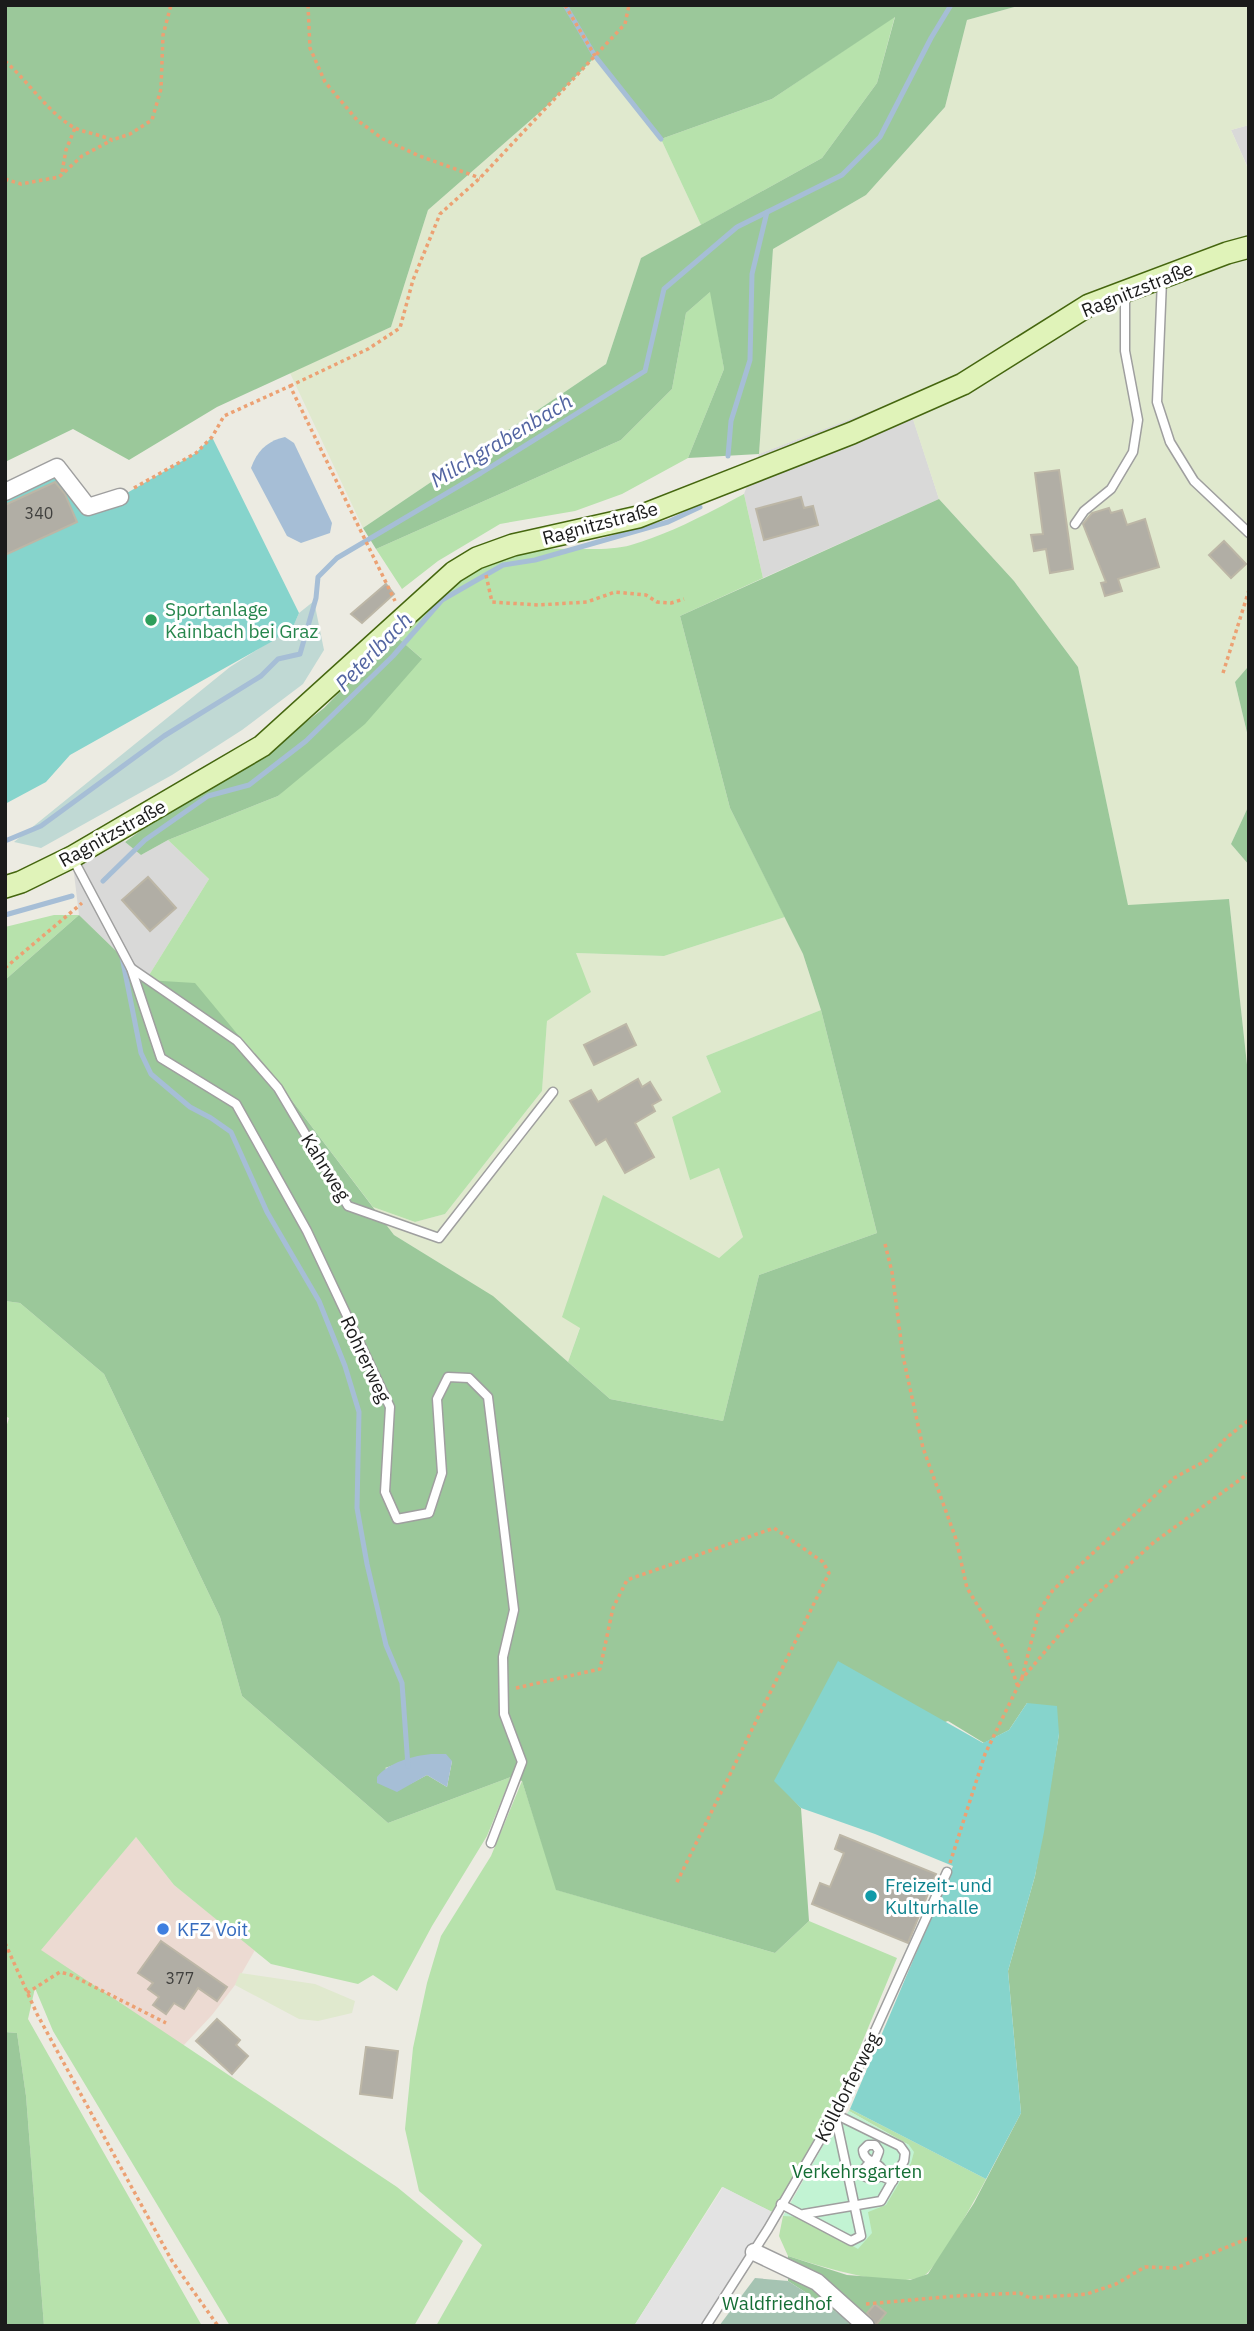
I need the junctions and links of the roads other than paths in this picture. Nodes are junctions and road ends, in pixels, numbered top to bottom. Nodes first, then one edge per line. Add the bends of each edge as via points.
1 (1249, 247) edge
2 (1162, 277) junction
3 (1125, 291) junction
4 (5, 492) edge
5 (120, 496) road end
6 (1075, 524) dead end
7 (1249, 533) edge
8 (72, 857) junction
9 (5, 887) edge
10 (131, 968) junction
11 (553, 1092) dead end
12 (491, 1843) dead end
13 (947, 1872) road end
14 (835, 2114) junction
15 (881, 2176) junction
16 (893, 2181) junction
17 (781, 2204) junction
18 (854, 2205) junction
19 (803, 2214) junction
20 (754, 2252) junction
21 (706, 2326) edge
22 (866, 2326) edge

1 - 2 main road, Ragnitzstraße
2 - 3 main road, Ragnitzstraße
2 - 7 lane via 1157,402 1170,442 1194,481
3 - 6 lane via 1125,351 1138,420 1133,452 1111,489
3 - 8 main road, Ragnitzstraße via 1089,305 963,384 852,433 638,517 513,545 477,558 454,572 262,746
4 - 5 street via 57,467 88,507
8 - 9 main road, Ragnitzstraße
8 - 10 lane, Rohrerweg
10 - 11 lane, Kahrweg via 237,1041 278,1088 348,1206 439,1238
10 - 12 lane, Rohrerweg via 161,1058 236,1104 307,1231 390,1407 385,1492 397,1519 429,1513 442,1474 437,1399 448,1377 470,1378 488,1396 514,1610 503,1657 504,1714 522,1762
13 - 14 lane, Kölldorferweg
14 - 16 lane via 900,2147 904,2161
14 - 17 lane, Kölldorferweg
14 - 18 lane
15 - 15 lane via 866,2177 865,2168 872,2162 881,2168
15 - 16 lane
16 - 18 lane via 881,2201
17 - 19 lane
17 - 20 lane, Kölldorferweg
18 - 19 lane
18 - 19 lane via 861,2236 851,2241
20 - 21 lane, Kölldorferweg
20 - 22 street via 817,2282

